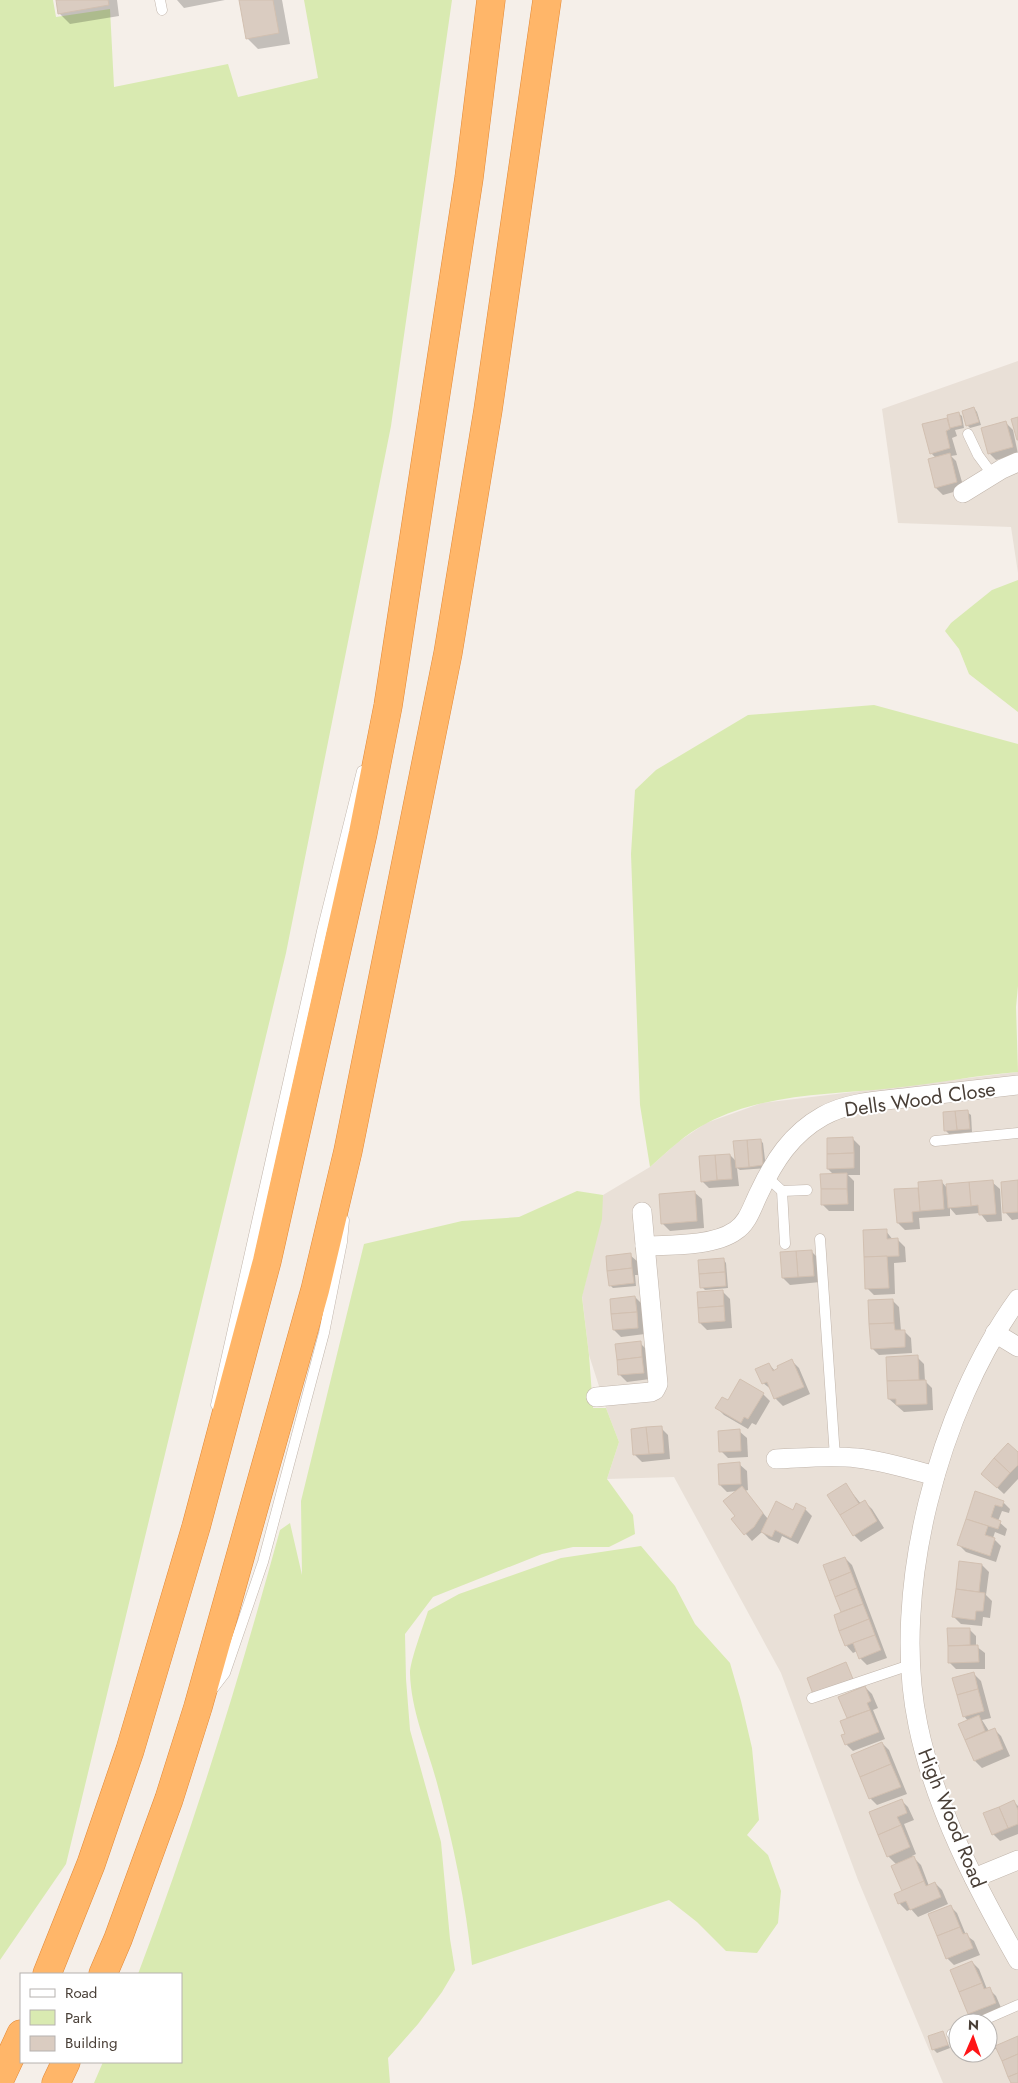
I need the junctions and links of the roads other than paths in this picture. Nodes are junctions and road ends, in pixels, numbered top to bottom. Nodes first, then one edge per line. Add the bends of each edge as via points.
1 (491, 0) edge
2 (547, 0) edge
3 (968, 434) dead end
4 (1017, 464) edge
5 (992, 474) junction
6 (964, 493) dead end
7 (1018, 1085) edge
8 (1018, 1133) edge
9 (935, 1141) dead end
10 (767, 1177) junction
11 (807, 1190) dead end
12 (782, 1191) junction
13 (642, 1212) dead end
14 (820, 1239) dead end
15 (785, 1244) dead end
16 (645, 1246) junction
17 (1018, 1298) edge
18 (995, 1334) junction
19 (1018, 1347) edge
20 (596, 1397) dead end
21 (835, 1457) junction
22 (776, 1459) dead end
23 (935, 1476) junction
24 (910, 1665) junction
25 (812, 1698) dead end
26 (1018, 1860) edge
27 (974, 1878) junction
28 (1018, 1960) edge
29 (47, 1973) edge
30 (104, 1973) edge
31 (1018, 2005) edge
32 (998, 2014) edge
33 (20, 2036) edge
34 (66, 2063) edge
35 (0, 2079) edge
36 (56, 2083) edge

1 - 29 highway via 469,178 388,706 363,833 267,1261 196,1527 130,1750 91,1864
2 - 30 highway via 488,410 450,644 348,1152 315,1290 198,1707 169,1799
3 - 5 lane
4 - 5 street
5 - 6 street
7 - 10 street, Dells Wood Close via 869,1102 825,1114 800,1131 778,1156
8 - 9 lane
10 - 12 lane
10 - 16 street, Dells Wood Close via 747,1218 734,1232 700,1242
11 - 12 lane
12 - 15 lane
13 - 16 street
14 - 21 lane
16 - 20 street via 658,1384 651,1392
17 - 18 street, High Wood Road
18 - 19 street
18 - 23 street, High Wood Road via 961,1404
21 - 22 street
21 - 23 street via 886,1463
23 - 24 street, High Wood Road via 914,1584
24 - 25 lane
24 - 27 street, High Wood Road via 923,1747
26 - 27 street
27 - 28 street, High Wood Road
31 - 32 lane
33 - 35 highway
34 - 36 highway

